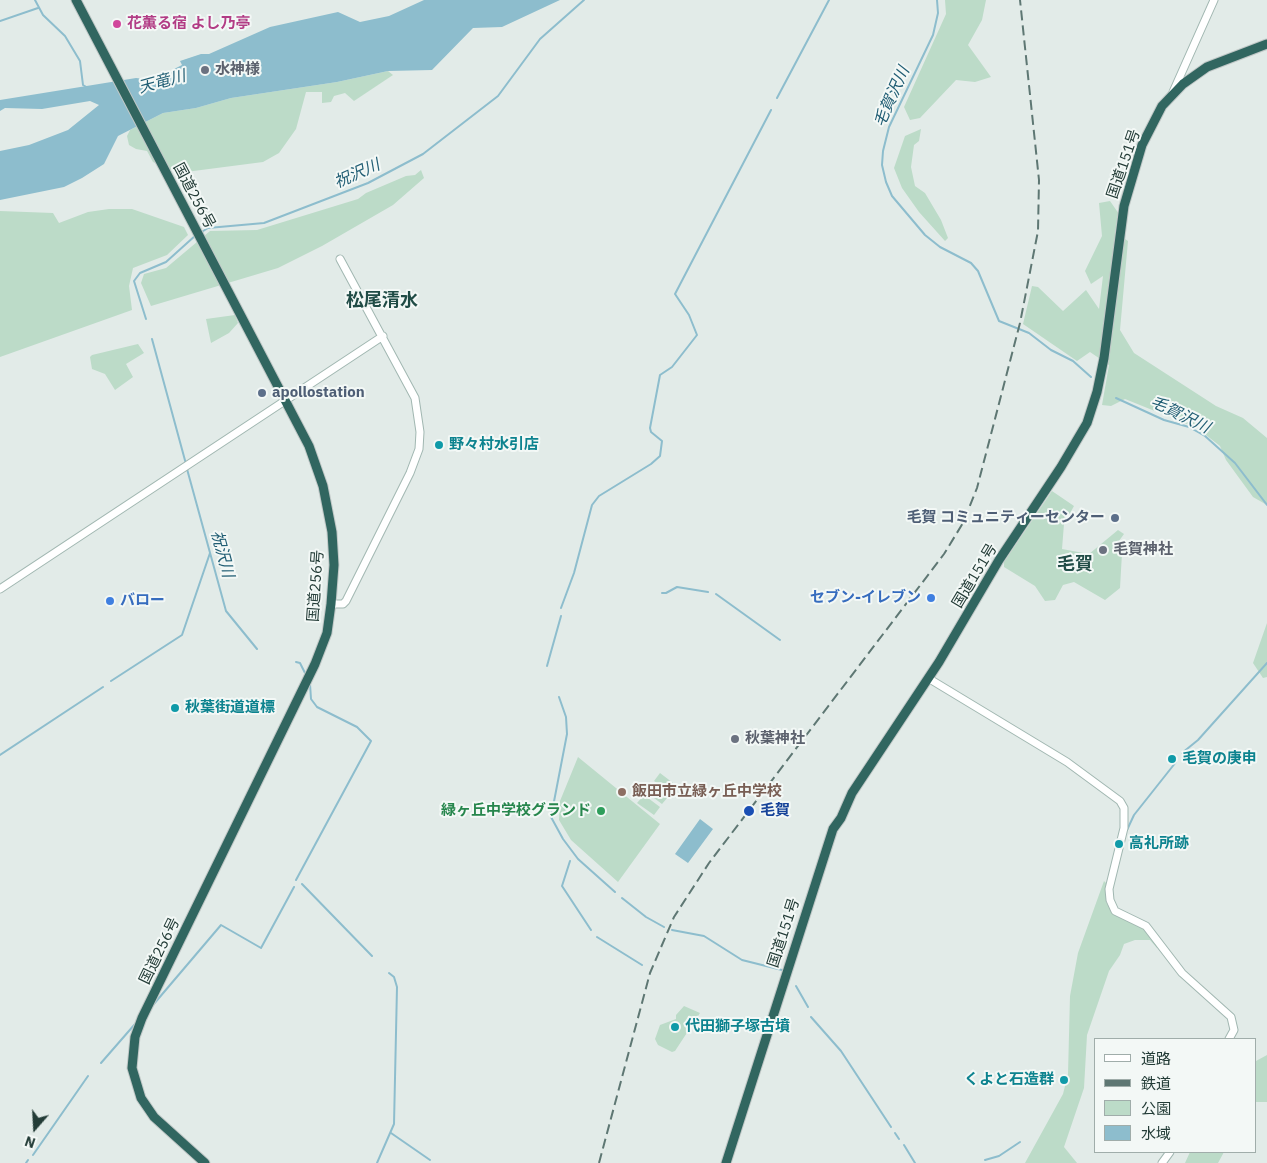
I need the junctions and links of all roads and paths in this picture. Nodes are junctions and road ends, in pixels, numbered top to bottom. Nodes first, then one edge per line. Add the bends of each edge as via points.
1 (76, 0) edge
2 (1214, 0) edge
3 (1267, 44) edge
4 (1173, 93) junction
5 (340, 259) dead end
6 (383, 336) junction
7 (286, 400) junction
8 (0, 589) edge
9 (332, 604) junction
10 (928, 678) junction
11 (1230, 1038) edge
12 (205, 1163) edge
13 (726, 1163) edge

1 - 7 highway, 国道256号
2 - 4 street
3 - 4 highway, 国道151号 via 1207,67
4 - 10 highway, 国道151号 via 1142,145 1126,192 1104,358 1086,423
5 - 6 street
6 - 7 street
6 - 9 street via 415,398 420,422 418,449 410,473 346,601 344,604
7 - 8 street
7 - 9 highway, 国道256号 via 311,452 326,499 333,556
9 - 12 highway, 国道256号 via 327,633 308,680 142,1018 134,1043 134,1077 147,1109
10 - 11 street via 1067,762 1120,801 1124,808 1124,828 1109,890 1115,911 1146,926 1182,973 1231,1017 1234,1030
10 - 13 highway, 国道151号 via 882,745 833,829

